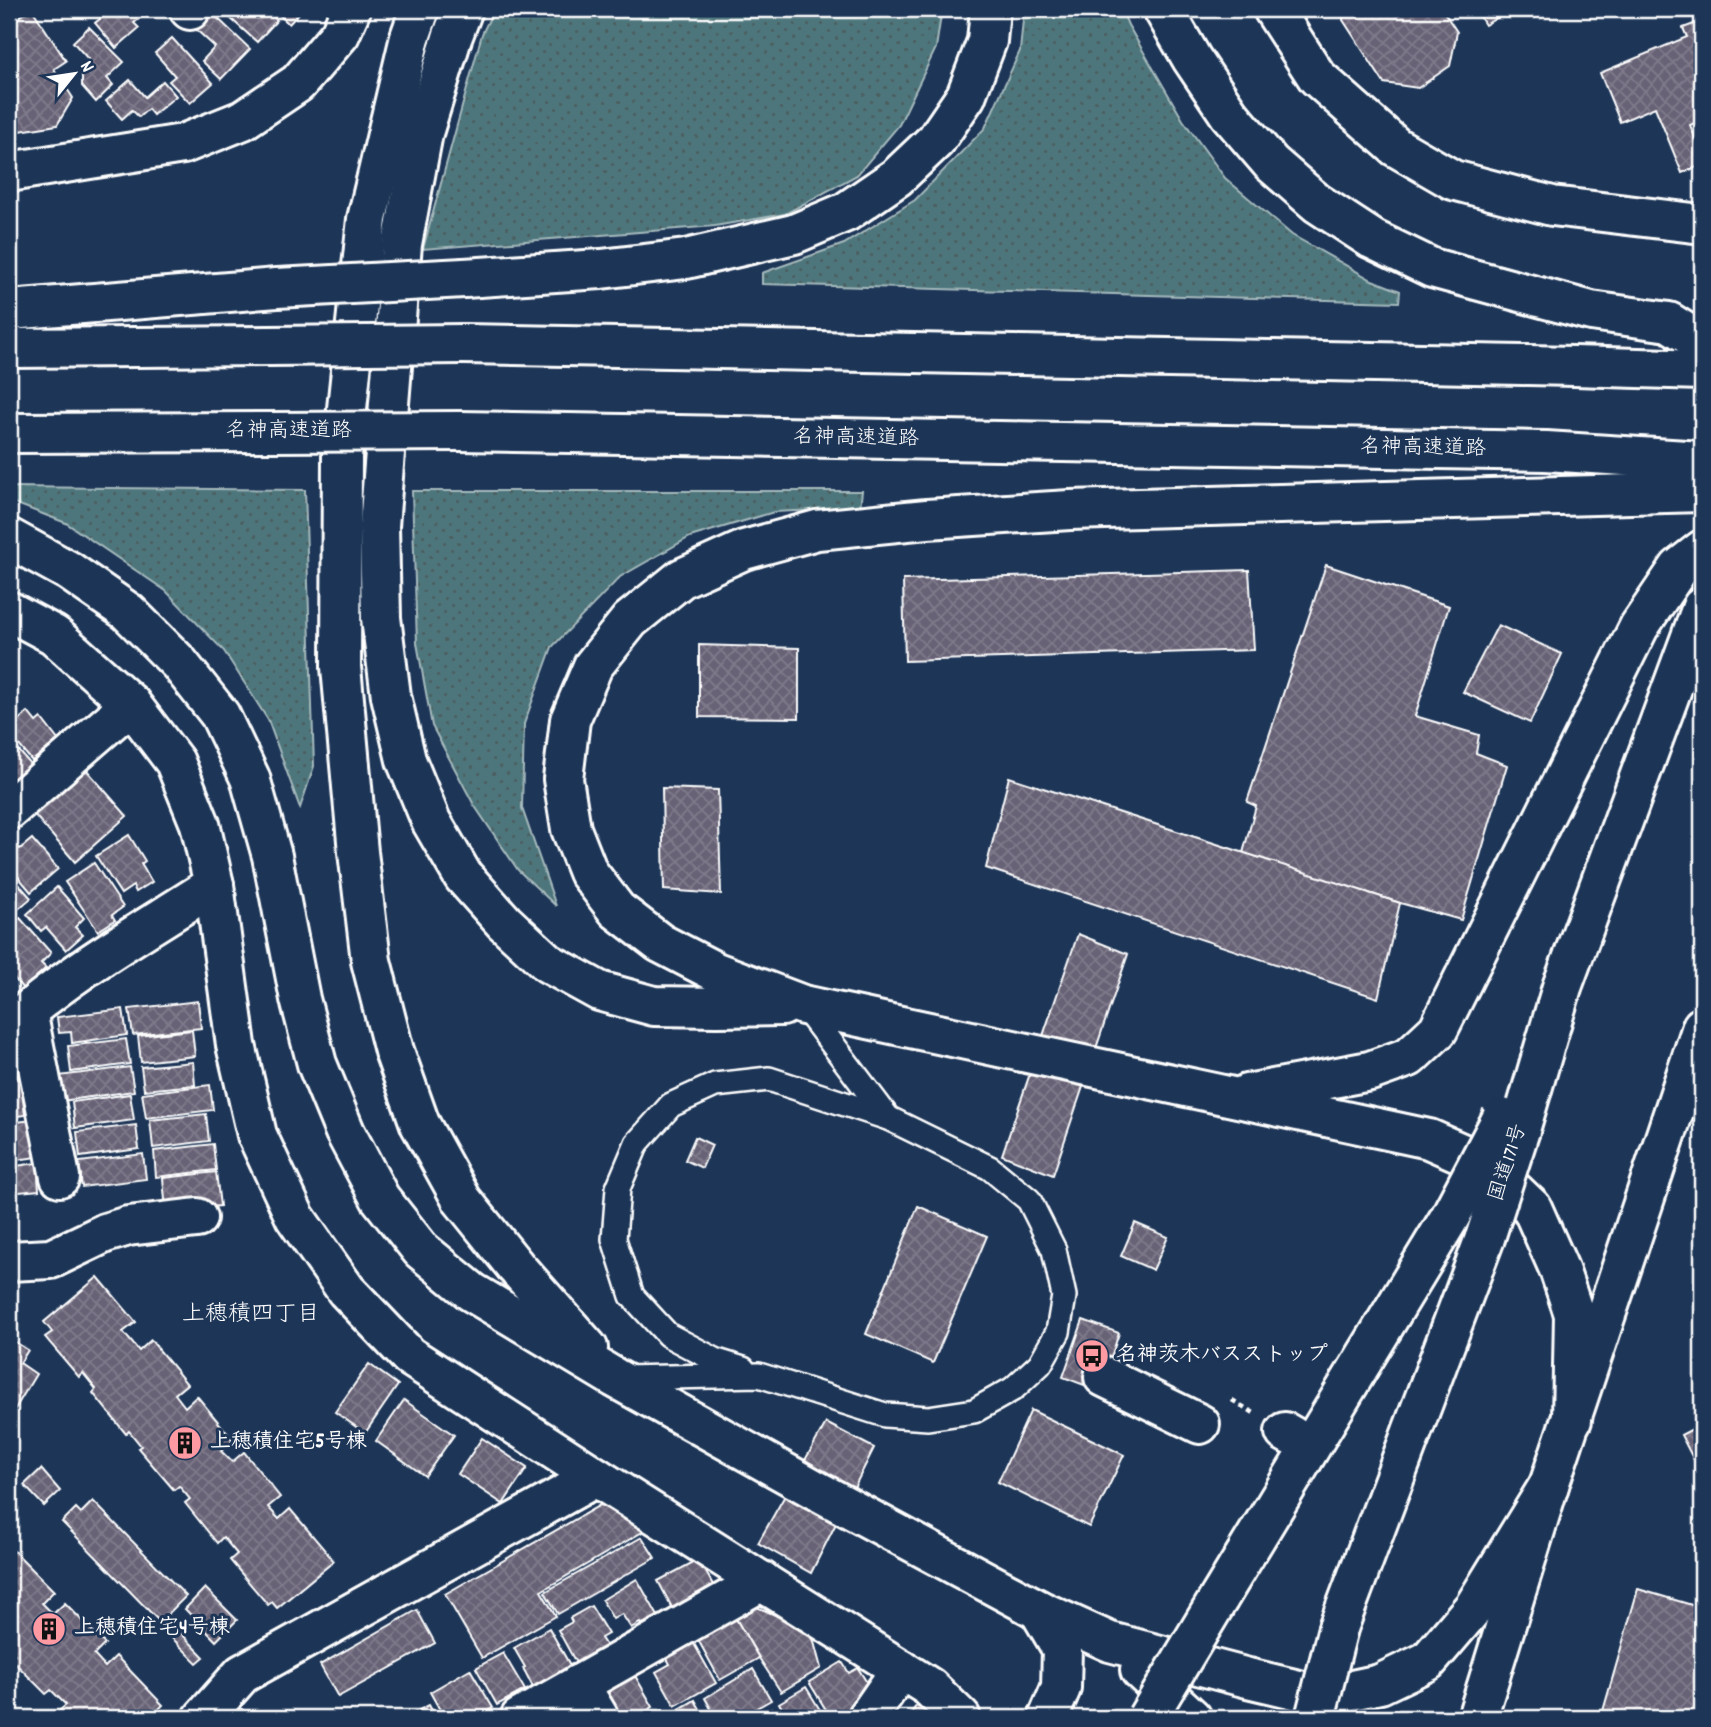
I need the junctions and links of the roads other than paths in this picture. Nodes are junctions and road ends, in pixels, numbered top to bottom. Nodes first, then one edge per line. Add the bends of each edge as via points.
1 (351, 9) edge
2 (420, 9) edge
3 (463, 9) edge
4 (990, 9) edge
5 (1163, 9) edge
6 (1273, 9) edge
7 (9, 172) edge
8 (1702, 224) edge
9 (9, 310) edge
10 (1702, 343) edge
11 (9, 348) edge
12 (1702, 370) edge
13 (9, 433) edge
14 (1702, 461) edge
15 (1702, 492) edge
16 (9, 538) edge
17 (1702, 550) edge
18 (1702, 607) edge
19 (9, 611) edge
20 (131, 704) junction
21 (9, 810) edge
22 (215, 885) junction
23 (803, 1005) junction
24 (18, 1019) edge
25 (1702, 1027) edge
26 (1231, 1097) junction
27 (888, 1118) junction
28 (1511, 1124) junction
29 (60, 1177) dead end
30 (197, 1218) dead end
31 (9, 1261) edge
32 (759, 1375) junction
33 (1104, 1377) dead end
34 (615, 1378) junction
35 (1572, 1420) junction
36 (1200, 1424) dead end
37 (596, 1477) junction
38 (1549, 1486) junction
39 (762, 1581) junction
40 (1039, 1611) junction
41 (1110, 1642) junction
42 (901, 1669) junction
43 (579, 1684) junction
44 (598, 1716) dead end
45 (203, 1718) edge
46 (520, 1718) edge
47 (867, 1718) edge
48 (961, 1718) edge
49 (1048, 1718) edge
50 (1147, 1718) edge
51 (1192, 1718) edge
52 (1315, 1718) edge
53 (1477, 1718) edge

1 - 7 main road via 340,34 298,83 243,120 183,144
2 - 34 main road via 367,219 342,456 341,667 371,961 394,1051 421,1125 462,1200
3 - 23 main road via 423,133 402,244 379,526 381,618 391,696 406,760 430,821 463,876 548,963 599,992 654,1006
4 - 9 main road, bridge via 987,41 966,96 936,139 897,177 846,212 794,234 686,259 601,269
5 - 10 main road via 1229,114 1271,163 1317,202 1372,239 1432,268 1591,311 1669,322
6 - 8 main road via 1317,77 1396,146 1453,180 1552,206
11 - 12 main road, bridge via 464,344
13 - 14 main road, 名神高速道路, bridge via 460,431 1546,451
15 - 23 main road via 1070,510 927,519 817,530 744,550 682,578 630,620 593,666 570,720 563,779 571,829 588,872 617,910 660,943 716,972
16 - 34 main road via 69,571 128,612 179,663 220,715 250,778 272,856 317,1064 345,1132 380,1198 421,1250 471,1292
17 - 26 main road via 1679,568 1639,627 1438,1030 1409,1057 1370,1071
18 - 28 main road, 国道171号
19 - 20 main road via 54,635
20 - 21 main road
20 - 22 main road via 175,762 200,824
22 - 24 main road via 76,974
22 - 37 main road via 236,1045 257,1135 295,1217 346,1290 409,1356
23 - 26 main road
23 - 27 lane
24 - 29 main road
25 - 35 main road
26 - 35 main road via 1429,1139 1486,1164 1532,1208 1563,1281 1574,1314
27 - 32 lane via 769,1079 715,1085 671,1105 637,1143 618,1188 614,1239 632,1296 668,1335 717,1361
27 - 32 lane via 990,1168 1029,1200 1054,1250 1064,1296 1058,1332 1040,1364 1013,1389 974,1411 940,1417 885,1415
28 - 50 main road, bridge
28 - 52 main road, 国道171号, bridge via 1485,1238 1338,1628
30 - 31 main road via 128,1226 51,1259
32 - 34 lane
33 - 36 main road
34 - 40 main road
35 - 38 main road
37 - 39 main road
37 - 45 main road via 242,1674
38 - 41 main road via 1474,1607 1428,1661 1380,1684 1324,1696
38 - 53 main road
39 - 42 main road
39 - 43 main road
40 - 41 main road
40 - 49 main road via 1062,1649 1061,1688
41 - 51 main road
42 - 47 main road
42 - 48 main road via 929,1687
43 - 44 main road
43 - 46 main road

